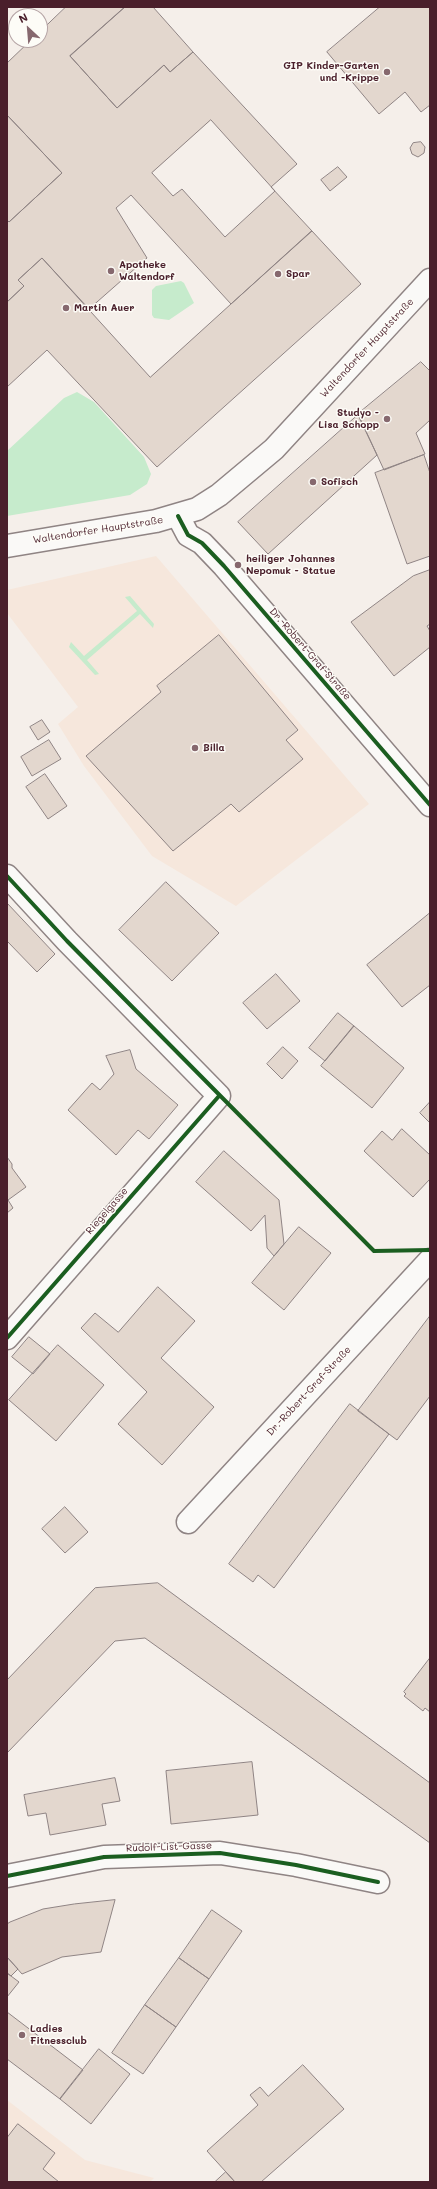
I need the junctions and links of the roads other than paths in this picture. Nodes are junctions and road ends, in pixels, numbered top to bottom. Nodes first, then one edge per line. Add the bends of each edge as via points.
1 (430, 280) edge
2 (178, 516) junction
3 (7, 546) edge
4 (430, 805) edge
5 (7, 876) edge
6 (430, 1260) edge
7 (7, 1338) edge
8 (188, 1522) dead end
9 (7, 1876) edge
10 (378, 1882) dead end

1 - 2 street, Waltendorfer Hauptstraße via 274,449 219,495 197,509
2 - 3 street, Waltendorfer Hauptstraße
2 - 4 street, Dr.-Robert-Graf-Straße via 188,535 202,544 224,566
5 - 7 street, Riegelgasse via 66,941 219,1096
6 - 8 street, Dr.-Robert-Graf-Straße
9 - 10 street, Rudolf-List-Gasse via 104,1857 220,1854 296,1865

